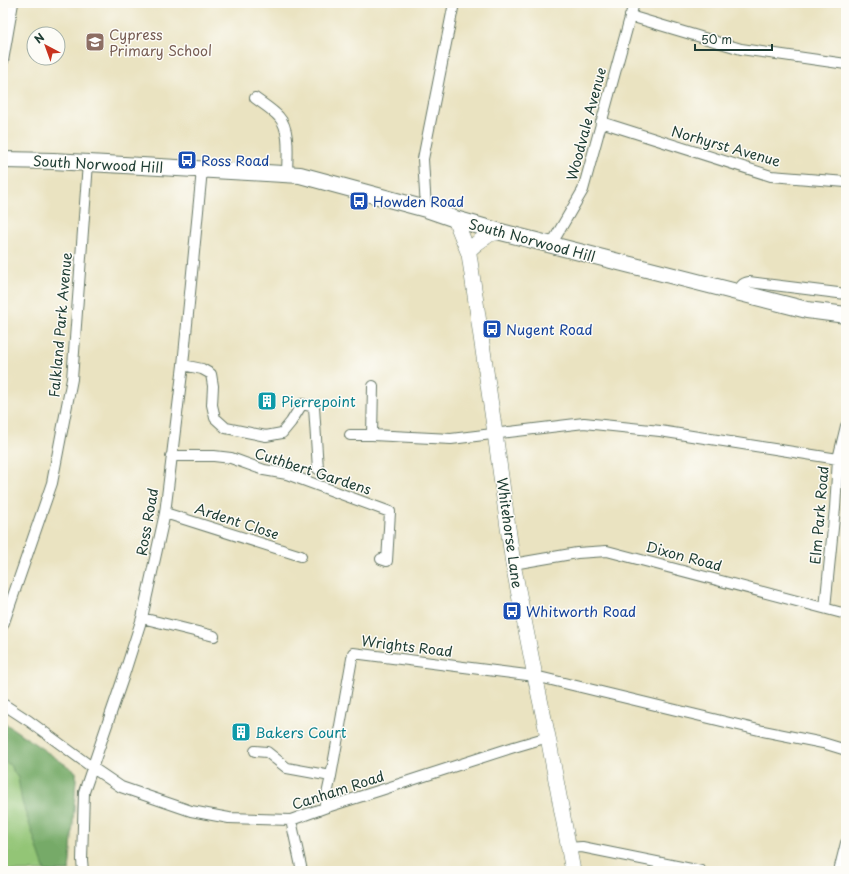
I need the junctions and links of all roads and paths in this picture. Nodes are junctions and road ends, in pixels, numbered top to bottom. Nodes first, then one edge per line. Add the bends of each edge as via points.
1 (13, 3) edge
2 (454, 3) edge
3 (634, 3) edge
4 (630, 16) junction
5 (3, 61) edge
6 (846, 64) edge
7 (255, 98) dead end
8 (601, 122) junction
9 (3, 160) edge
10 (88, 163) junction
11 (202, 170) junction
12 (287, 174) junction
13 (846, 182) edge
14 (426, 209) junction
15 (455, 219) junction
16 (501, 232) junction
17 (551, 245) junction
18 (468, 251) junction
19 (738, 293) junction
20 (846, 294) edge
21 (846, 315) edge
22 (183, 365) junction
23 (373, 386) dead end
24 (846, 426) edge
25 (495, 433) junction
26 (350, 435) dead end
27 (372, 435) junction
28 (171, 456) junction
29 (838, 458) junction
30 (318, 469) dead end
31 (164, 513) junction
32 (301, 556) dead end
33 (381, 559) dead end
34 (513, 564) junction
35 (824, 608) junction
36 (846, 614) edge
37 (142, 618) junction
38 (3, 625) edge
39 (214, 636) dead end
40 (535, 676) junction
41 (3, 704) edge
42 (548, 737) junction
43 (846, 750) edge
44 (255, 751) dead end
45 (93, 768) junction
46 (331, 776) junction
47 (324, 808) junction
48 (291, 820) junction
49 (846, 843) edge
50 (568, 848) junction
51 (83, 871) edge
52 (302, 871) edge
53 (573, 871) edge
54 (701, 871) edge
55 (839, 871) edge

1 - 5 street
2 - 14 street via 423,159
3 - 4 street, Woodvale Avenue
4 - 6 street via 742,49
4 - 8 street, Woodvale Avenue
7 - 12 street via 280,117 284,124 287,135
8 - 13 street, Norhyrst Avenue via 771,176
8 - 17 street, Woodvale Avenue via 583,190
9 - 10 main road, South Norwood Hill
10 - 11 main road, South Norwood Hill
10 - 38 street, Falkland Park Avenue via 72,379 52,483
11 - 12 main road, South Norwood Hill
11 - 22 street, Ross Road
12 - 14 main road, South Norwood Hill via 300,175
14 - 15 main road, South Norwood Hill
15 - 16 main road, South Norwood Hill
15 - 18 main road, Whitehorse Lane
16 - 17 main road, South Norwood Hill
16 - 18 main road via 490,234
17 - 19 main road, South Norwood Hill
18 - 25 main road, Whitehorse Lane
19 - 20 street via 743,284 749,282
19 - 21 main road, South Norwood Hill via 807,310
22 - 28 street, Ross Road
22 - 30 street via 202,369 210,374 215,418 226,428 266,436 282,433 302,404 314,407
23 - 27 street
24 - 29 street, Elm Park Road
25 - 27 street via 451,439
25 - 29 street via 584,423 660,431
25 - 34 main road, Whitehorse Lane
26 - 27 street
28 - 31 street, Ross Road
28 - 33 street, Cuthbert Gardens via 231,458 264,470 287,474 390,512 387,561
29 - 35 street, Elm Park Road
31 - 32 street, Ardent Close
31 - 37 street, Ross Road
34 - 35 street, Dixon Road via 577,552 607,551
34 - 40 main road, Whitehorse Lane
35 - 36 street, Dixon Road
37 - 39 street
37 - 45 street, Ross Road
40 - 42 main road, Whitehorse Lane
40 - 43 street
40 - 46 street, Wrights Road via 353,653
41 - 45 street, Canham Road
42 - 47 street, Canham Road
42 - 50 main road, Whitehorse Lane
44 - 46 street via 267,752 287,768
45 - 48 street, Canham Road via 122,787 191,811 229,818
45 - 51 street, Ross Road via 84,792
46 - 47 street, Wrights Road
47 - 48 street, Canham Road
48 - 52 street
49 - 55 street
50 - 53 main road, Whitehorse Lane
50 - 54 street via 582,847

